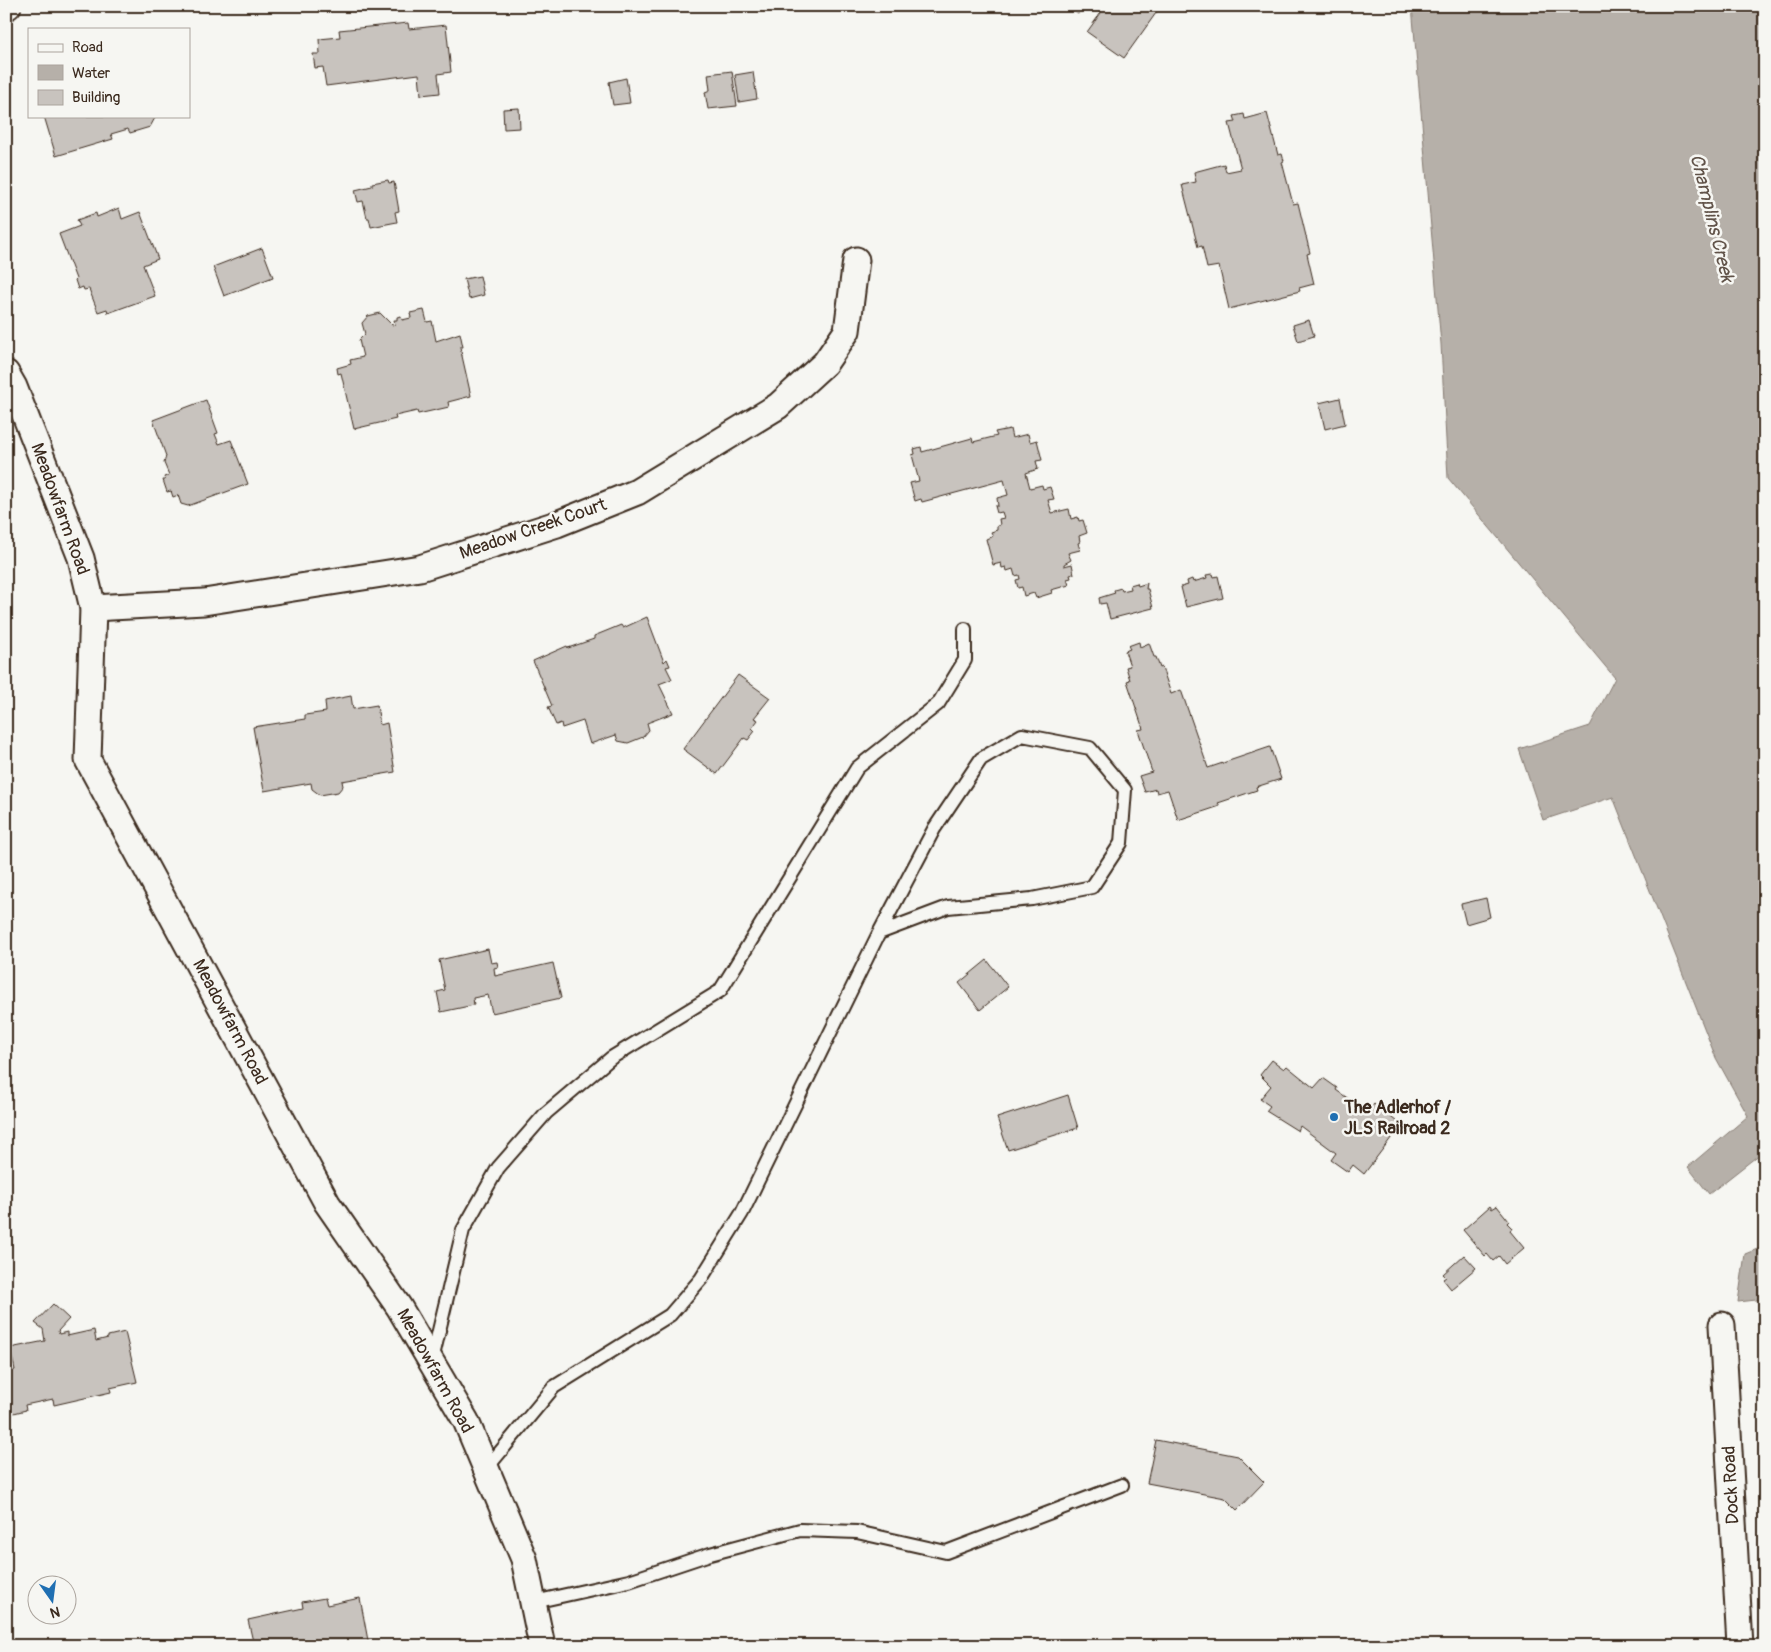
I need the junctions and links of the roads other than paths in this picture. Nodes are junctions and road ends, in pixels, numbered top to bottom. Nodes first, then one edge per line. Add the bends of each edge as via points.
1 (856, 260) dead end
2 (6, 373) edge
3 (93, 608) junction
4 (965, 629) dead end
5 (879, 933) junction
6 (1722, 1325) dead end
7 (432, 1363) junction
8 (486, 1469) junction
9 (1122, 1485) dead end
10 (534, 1602) junction
11 (542, 1646) edge
12 (1740, 1646) edge

1 - 3 street, Meadow Creek Court via 847,331 825,362 778,406 636,492 557,524 420,568 204,602
2 - 3 street, Meadowfarm Road via 81,558
3 - 7 street, Meadowfarm Road via 88,760 327,1203 399,1306
4 - 7 lane via 965,660 938,704 857,768 720,991 611,1058 546,1113 498,1168 463,1230
5 - 5 lane via 934,829 981,759 1022,735 1090,748 1125,790 1121,843 1092,886 1032,900 948,907
5 - 8 lane via 742,1213 701,1280 670,1315 554,1387
6 - 12 street, Dock Road
7 - 8 street, Meadowfarm Road via 466,1421
8 - 10 street, Meadowfarm Road via 524,1559
9 - 10 lane via 946,1552 857,1532 800,1530 710,1554 629,1581
10 - 11 street, Meadowfarm Road

